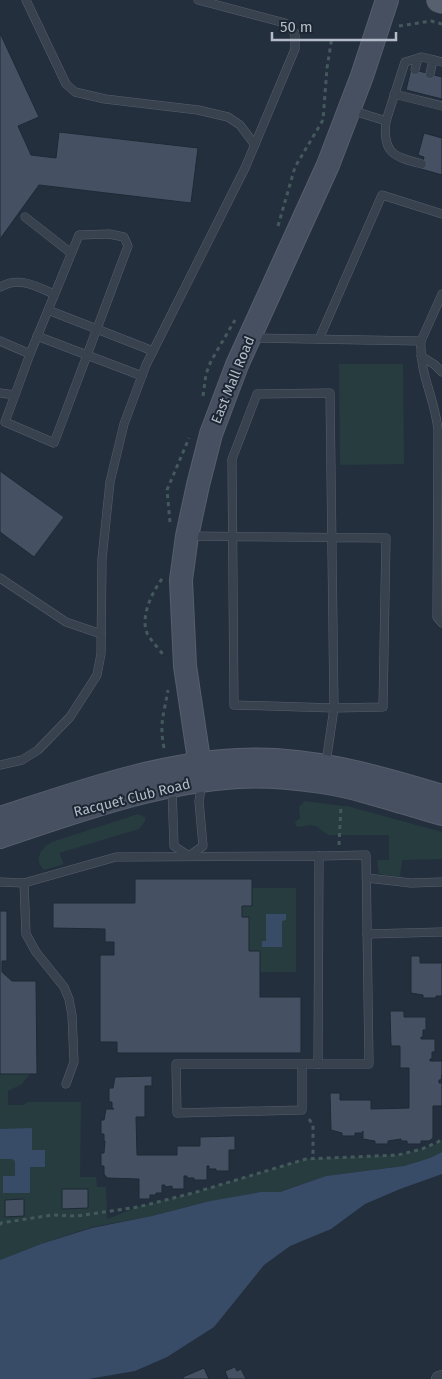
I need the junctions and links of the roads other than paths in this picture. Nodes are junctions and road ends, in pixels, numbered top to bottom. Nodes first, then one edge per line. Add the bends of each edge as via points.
1 (26, 0) edge
2 (198, 0) edge
3 (387, 0) edge
4 (418, 58) junction
5 (434, 60) junction
6 (442, 62) edge
7 (415, 70) dead end
8 (430, 74) dead end
9 (394, 94) junction
10 (442, 106) edge
11 (350, 110) junction
12 (386, 121) junction
13 (255, 145) junction
14 (422, 164) dead end
15 (442, 214) edge
16 (25, 217) dead end
17 (71, 253) junction
18 (0, 287) edge
19 (54, 294) junction
20 (442, 294) edge
21 (48, 310) junction
22 (96, 329) junction
23 (37, 336) junction
24 (250, 338) junction
25 (319, 339) junction
26 (0, 340) edge
27 (421, 340) junction
28 (153, 351) junction
29 (30, 354) junction
30 (88, 355) junction
31 (421, 356) junction
32 (442, 372) edge
33 (142, 376) junction
34 (0, 393) edge
35 (15, 395) junction
36 (441, 444) edge
37 (187, 536) junction
38 (232, 537) junction
39 (332, 537) junction
40 (440, 546) edge
41 (0, 578) edge
42 (442, 623) edge
43 (101, 634) junction
44 (334, 708) junction
45 (326, 765) junction
46 (0, 766) edge
47 (201, 772) junction
48 (172, 786) junction
49 (442, 796) edge
50 (442, 814) edge
51 (0, 818) edge
52 (0, 836) edge
53 (189, 856) junction
54 (319, 856) junction
55 (367, 878) junction
56 (0, 882) edge
57 (442, 882) edge
58 (24, 883) junction
59 (442, 932) edge
60 (367, 934) junction
61 (302, 1064) junction
62 (318, 1064) junction
63 (66, 1084) dead end

1 - 13 lane via 66,84 75,92 228,117 240,125
2 - 13 lane via 286,23 295,33 295,49
3 - 11 street, East Mall Road
4 - 5 lane
4 - 7 lane
4 - 9 lane via 405,62
5 - 6 lane
5 - 8 lane
9 - 10 lane via 409,94
9 - 12 lane
11 - 12 lane
11 - 24 street, East Mall Road
12 - 14 lane via 385,138 390,150 400,158
13 - 28 lane
15 - 25 lane via 382,195
16 - 17 lane
17 - 19 lane
17 - 22 lane via 79,235 124,237 128,246
18 - 19 lane via 15,281
19 - 21 lane
20 - 27 lane
21 - 22 lane
21 - 23 lane
22 - 28 lane
22 - 30 lane
23 - 29 lane
23 - 30 lane
24 - 25 lane
24 - 37 street, East Mall Road via 212,434
25 - 27 lane
26 - 29 lane
27 - 31 lane
28 - 33 lane
29 - 35 lane
30 - 33 lane
30 - 35 lane via 54,444 5,422
31 - 32 lane
31 - 36 lane
33 - 43 lane via 124,424 110,482 102,559
34 - 35 lane
36 - 40 lane
37 - 38 lane
37 - 47 street, East Mall Road via 181,580 185,666
38 - 39 lane
38 - 39 lane via 232,459 257,394 330,392
38 - 44 lane via 234,705
39 - 44 lane
39 - 44 lane via 386,538 382,707
40 - 42 lane via 437,617
41 - 43 lane via 66,622
43 - 46 lane via 97,675 70,717 38,750 22,760
44 - 45 lane
45 - 47 street, Racquet Club Road via 239,760
45 - 49 street, Racquet Club Road
47 - 48 street, Racquet Club Road
47 - 50 street, Racquet Club Road via 323,782
47 - 51 street, Racquet Club Road via 140,775
47 - 53 lane via 199,801 203,846
48 - 52 street, Racquet Club Road via 99,804
48 - 53 lane via 174,846
53 - 54 lane
53 - 58 lane via 116,857
54 - 55 lane via 366,855
54 - 62 lane
55 - 57 lane via 411,883
55 - 60 lane
56 - 58 lane
58 - 63 lane via 26,934 64,987 69,1000 74,1062
59 - 60 lane
60 - 62 lane via 369,1064
61 - 61 lane via 176,1064 177,1112 302,1110
61 - 62 lane

